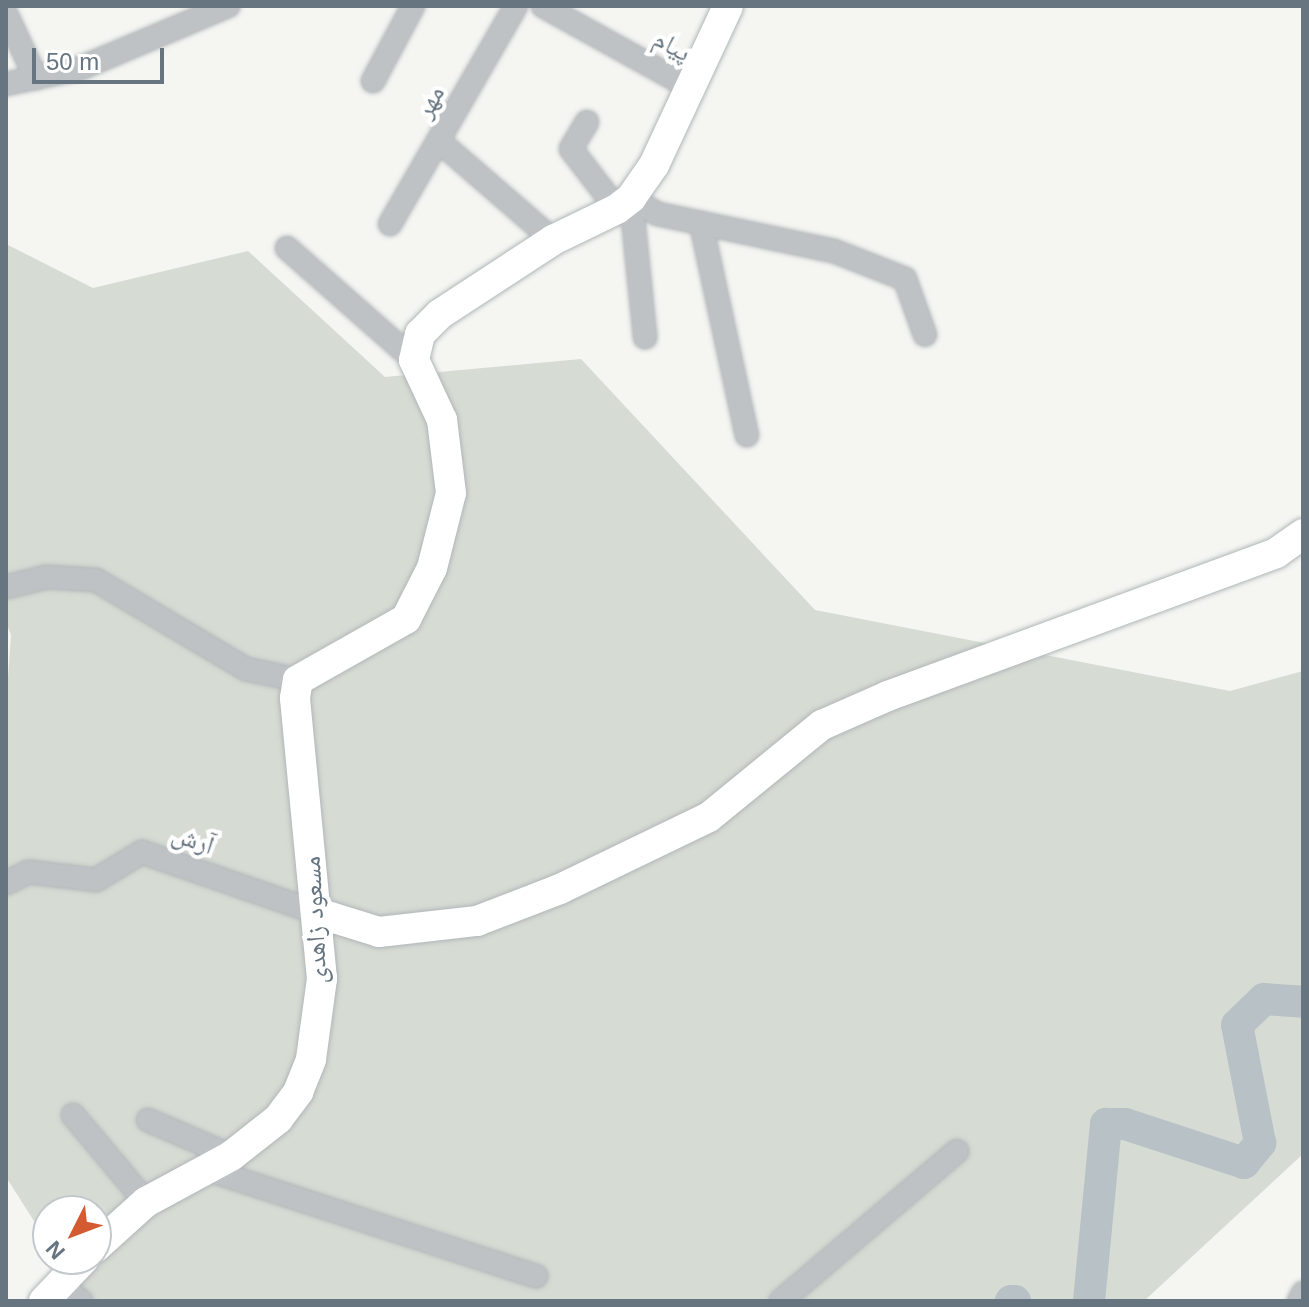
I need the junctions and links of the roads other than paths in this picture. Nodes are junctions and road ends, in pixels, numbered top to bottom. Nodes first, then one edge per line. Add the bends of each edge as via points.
1 (228, 6) edge
2 (413, 6) edge
3 (516, 6) edge
4 (543, 6) edge
5 (728, 6) edge
6 (6, 14) edge
7 (36, 78) junction
8 (373, 81) dead end
9 (8, 83) edge
10 (689, 87) junction
11 (587, 122) dead end
12 (440, 142) junction
13 (624, 203) junction
14 (701, 223) junction
15 (390, 224) dead end
16 (553, 240) junction
17 (287, 248) dead end
18 (925, 335) dead end
19 (645, 337) dead end
20 (414, 360) junction
21 (747, 435) dead end
22 (1303, 534) edge
23 (6, 587) edge
24 (298, 680) junction
25 (6, 883) edge
26 (318, 913) junction
27 (73, 1115) dead end
28 (148, 1120) dead end
29 (957, 1151) dead end
30 (219, 1162) junction
31 (146, 1202) junction
32 (112, 1233) edge
33 (74, 1275) edge
34 (536, 1276) dead end
35 (1303, 1293) edge
36 (61, 1295) edge
37 (781, 1301) edge
38 (1299, 1301) edge

1 - 7 street via 81,68
2 - 8 street
3 - 12 street, مهر
4 - 10 street, پیام
5 - 10 street
6 - 7 street
7 - 9 street
10 - 13 street via 654,165
11 - 13 street via 571,149
12 - 15 street, مهر
12 - 16 street
13 - 14 street
13 - 16 street
13 - 19 street
14 - 18 street via 834,251 905,279
14 - 21 street
16 - 20 street via 440,314 420,334
17 - 20 street
20 - 24 street via 442,420 451,493 432,568 406,619
22 - 26 street via 1276,553 822,725 709,817 546,895 477,921 379,932
23 - 24 street via 47,577 96,580 246,669
24 - 26 street, مسعود زاهدی via 295,698
25 - 26 street, آرش via 29,872 96,880 142,852
26 - 30 street, مسعود زاهدی via 322,979 311,1059 298,1092 278,1119
27 - 31 street
28 - 30 street
29 - 37 street
30 - 31 street, مسعود زاهدی
30 - 34 street
31 - 32 street, مسعود زاهدی
33 - 36 street
35 - 38 street

